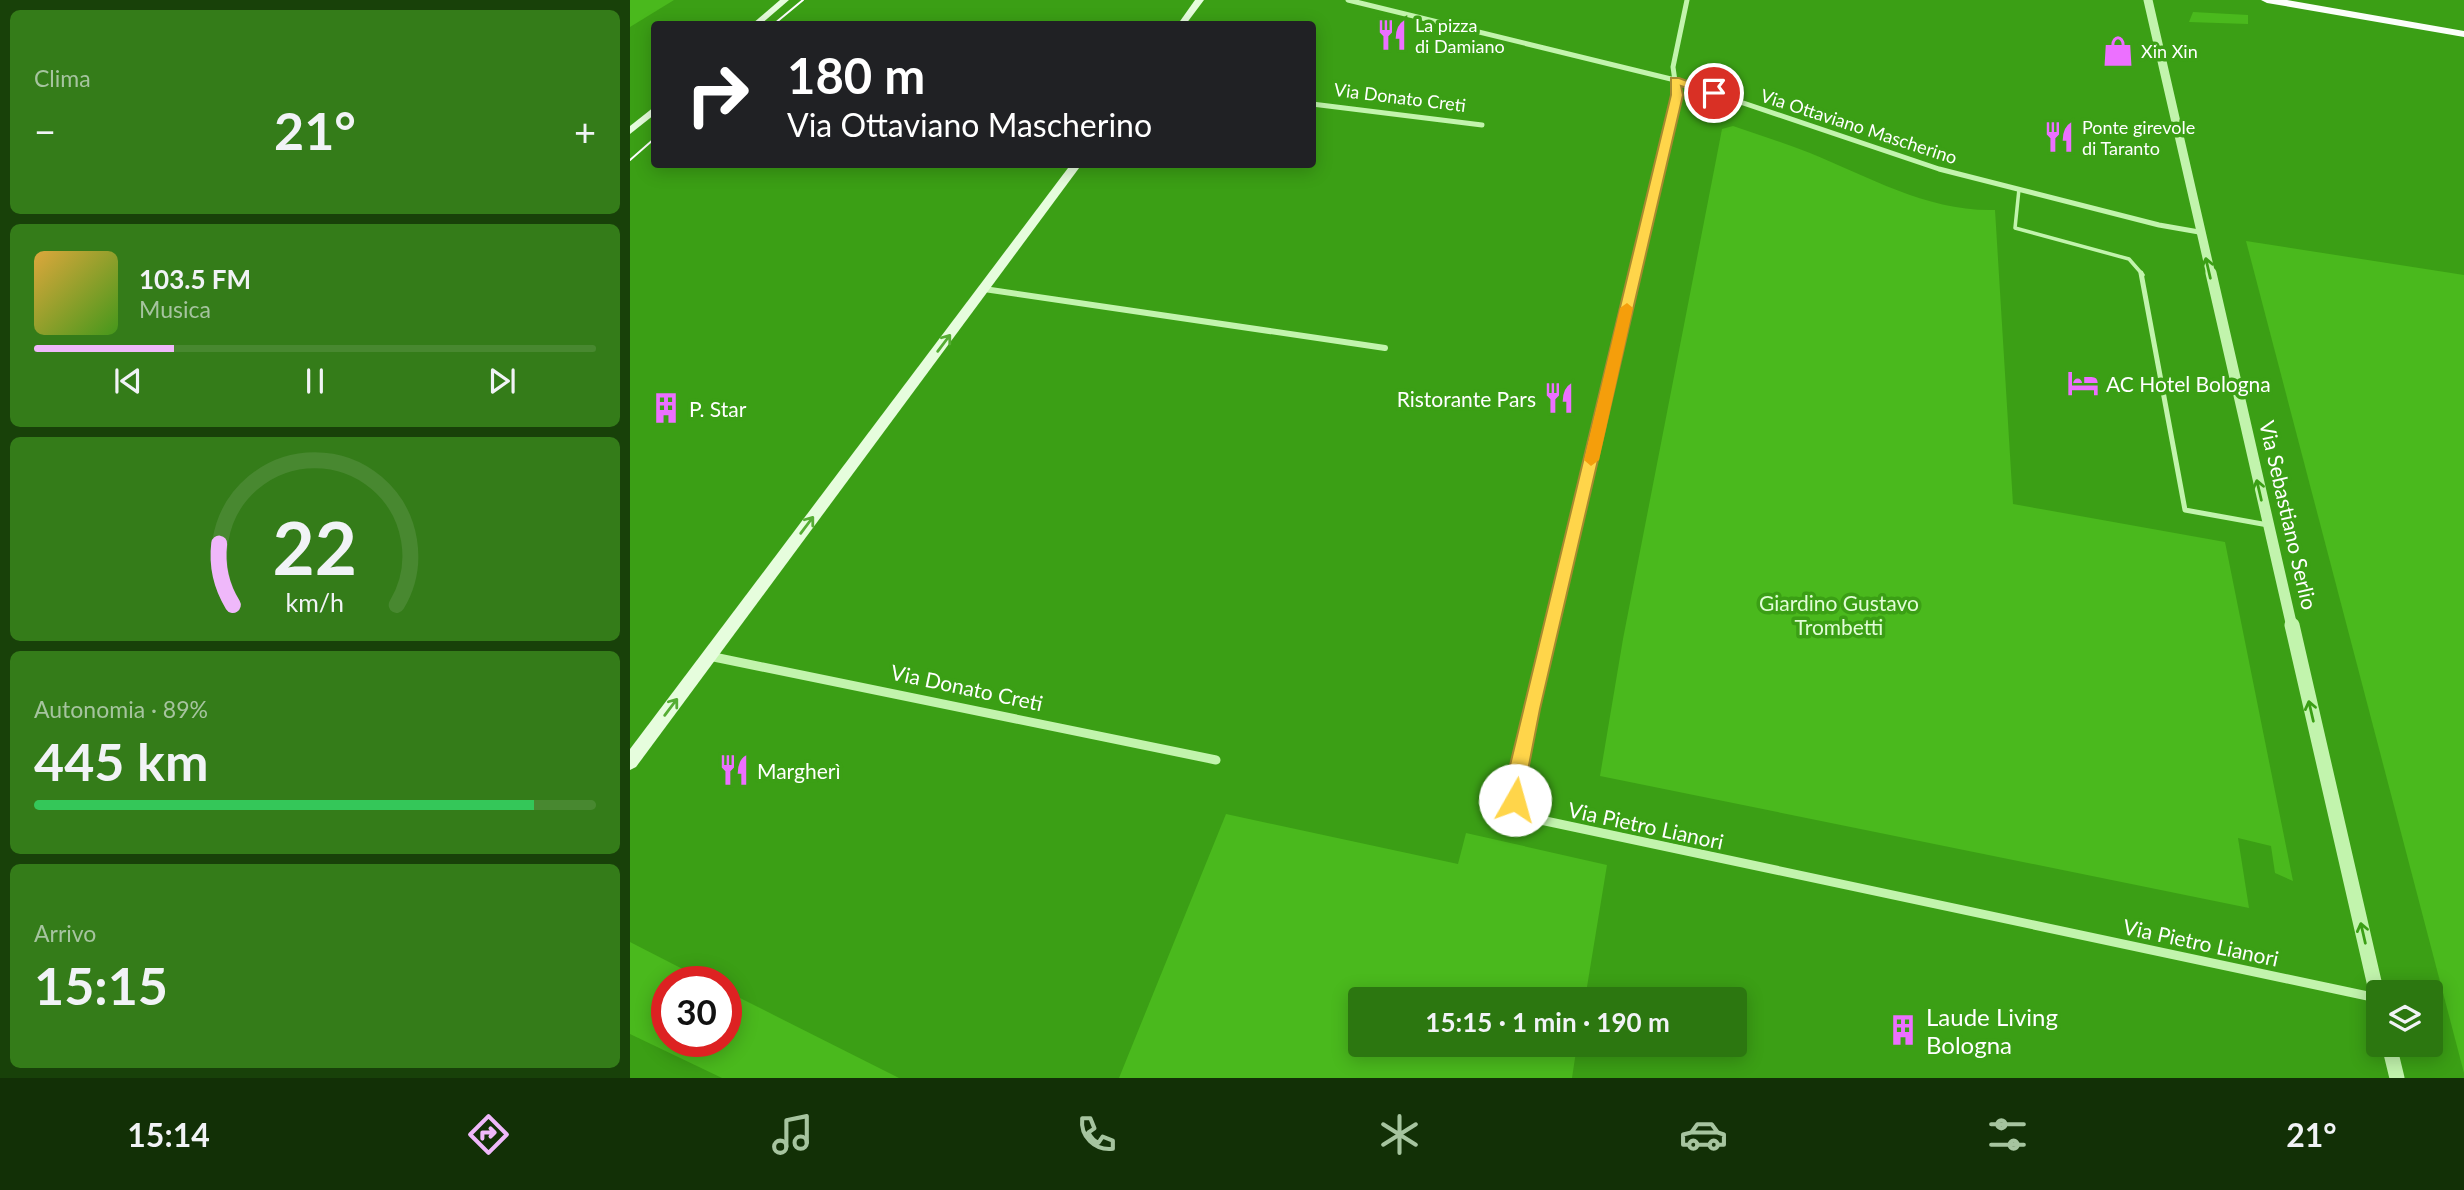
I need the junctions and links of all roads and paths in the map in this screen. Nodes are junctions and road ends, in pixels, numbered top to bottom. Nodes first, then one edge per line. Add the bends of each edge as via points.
1 (785, 0) edge
2 (1200, 0) edge
3 (1348, 0) edge
4 (1688, 0) edge
5 (2148, 0) edge
6 (2267, 0) edge
7 (760, 21) edge
8 (1184, 21) edge
9 (2464, 34) edge
10 (1675, 80) junction
11 (1316, 104) edge
12 (651, 113) edge
13 (1482, 125) dead end
14 (630, 131) edge
15 (1074, 168) edge
16 (2019, 189) junction
17 (2199, 232) junction
18 (984, 289) junction
19 (1385, 348) dead end
20 (2267, 525) junction
21 (709, 656) junction
22 (1216, 760) dead end
23 (630, 762) edge
24 (2374, 980) edge
25 (2366, 996) edge
26 (2392, 1057) edge
27 (2397, 1078) edge

1 - 7 main road
2 - 8 main road
3 - 10 street, Via Ottaviano Mascherino
4 - 10 street, Via Pietro Lianori via 1673,67
5 - 17 street, Via Sebastiano Serlio
6 - 9 main road
10 - 16 street, Via Ottaviano Mascherino via 1938,169
10 - 25 street, Via Pietro Lianori via 1677,95 1515,782 1515,800 1526,816
11 - 13 street, Via Donato Creti
12 - 14 main road
15 - 18 main road
16 - 17 street, Via Ottaviano Mascherino
16 - 20 lane via 2015,228 2129,259 2144,276 2185,509
20 -> 17 street, Via Sebastiano Serlio
18 - 19 street
21 -> 18 main road
24 -> 20 street, Via Sebastiano Serlio
21 - 22 street, Via Donato Creti
23 -> 21 main road
26 - 27 street

